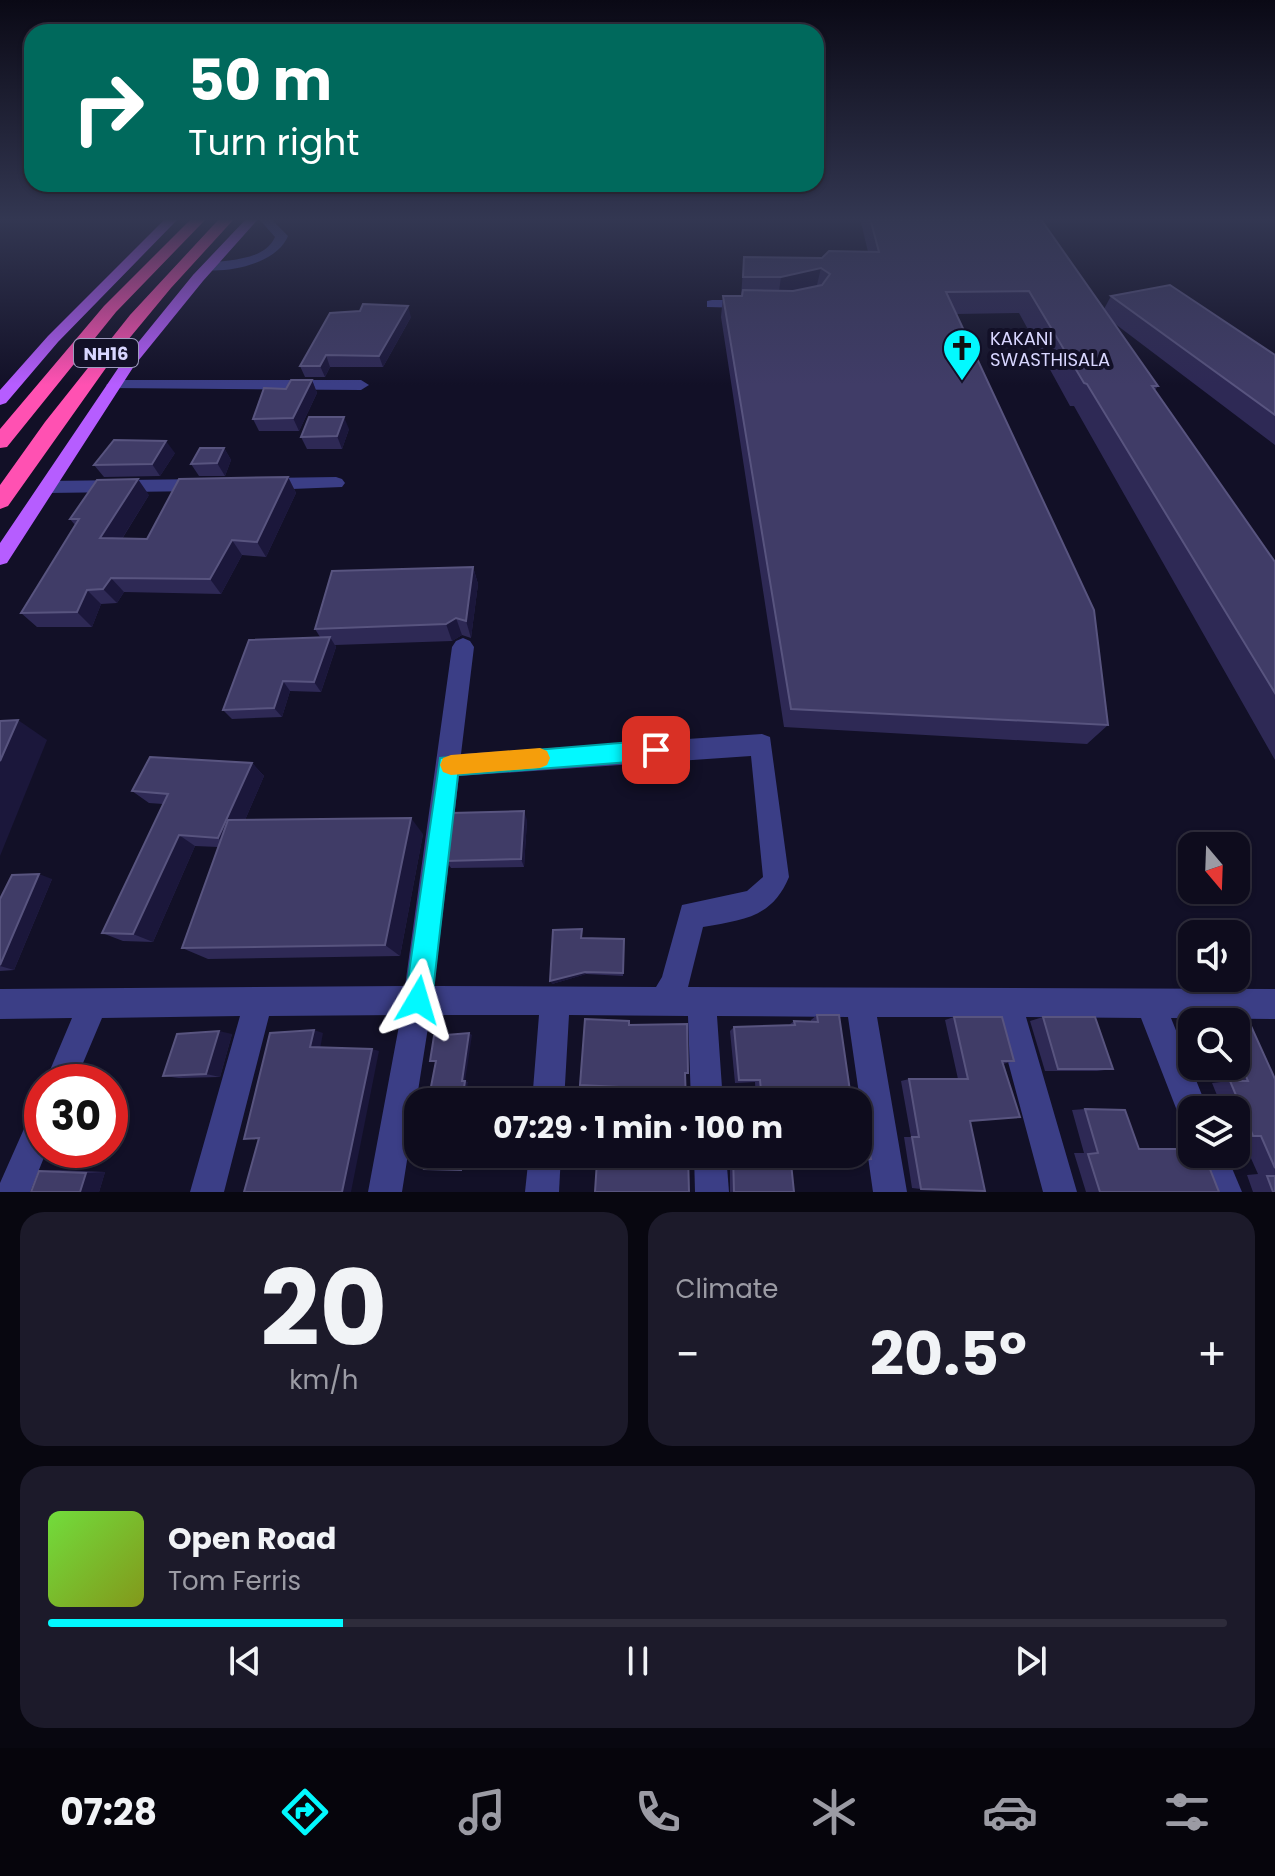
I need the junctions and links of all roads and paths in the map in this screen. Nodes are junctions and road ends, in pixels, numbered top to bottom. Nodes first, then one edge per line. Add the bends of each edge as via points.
1 (118, 274) edge
2 (145, 274) edge
3 (178, 274) edge
4 (203, 274) edge
5 (712, 304) dead end
6 (763, 305) edge
7 (114, 385) junction
8 (361, 385) dead end
9 (0, 400) edge
10 (0, 442) edge
11 (336, 483) dead end
12 (245, 484) edge
13 (214, 485) edge
14 (47, 487) junction
15 (0, 501) edge
16 (0, 558) edge
17 (463, 647) dead end
18 (454, 765) junction
19 (418, 1000) junction
20 (664, 1000) junction
21 (702, 1000) junction
22 (555, 1001) junction
23 (860, 1002) junction
24 (258, 1003) junction
25 (1007, 1003) junction
26 (1150, 1003) junction
27 (0, 1004) edge
28 (93, 1004) junction
29 (1275, 1004) edge
30 (68, 1064) edge
31 (549, 1088) edge
32 (706, 1088) edge
33 (1187, 1096) edge
34 (24, 1166) edge
35 (544, 1168) edge
36 (711, 1168) edge
37 (1216, 1168) edge
38 (13, 1192) edge
39 (207, 1192) edge
40 (385, 1192) edge
41 (542, 1192) edge
42 (712, 1192) edge
43 (890, 1192) edge
44 (1060, 1192) edge
45 (1225, 1192) edge

1 - 9 main road
2 - 10 highway, NH16
3 - 15 highway, NH16 via 62,410
4 - 7 main road
5 - 6 street
7 - 8 street
7 - 14 main road
11 - 12 street
13 - 14 street
14 - 16 main road
17 - 18 street
18 - 19 street
18 - 20 street via 762,745 773,888 761,900 692,915 675,984
19 - 22 street
19 - 24 street
19 - 40 street
20 - 21 street
20 - 22 street
21 - 23 street
21 - 32 street
22 - 31 street
23 - 25 street
23 - 43 street
24 - 28 street
24 - 39 street
25 - 26 street
25 - 44 street
26 - 29 street
26 - 33 street
27 - 28 street
28 - 30 street
34 - 38 street
35 - 41 street
36 - 42 street
37 - 45 street

